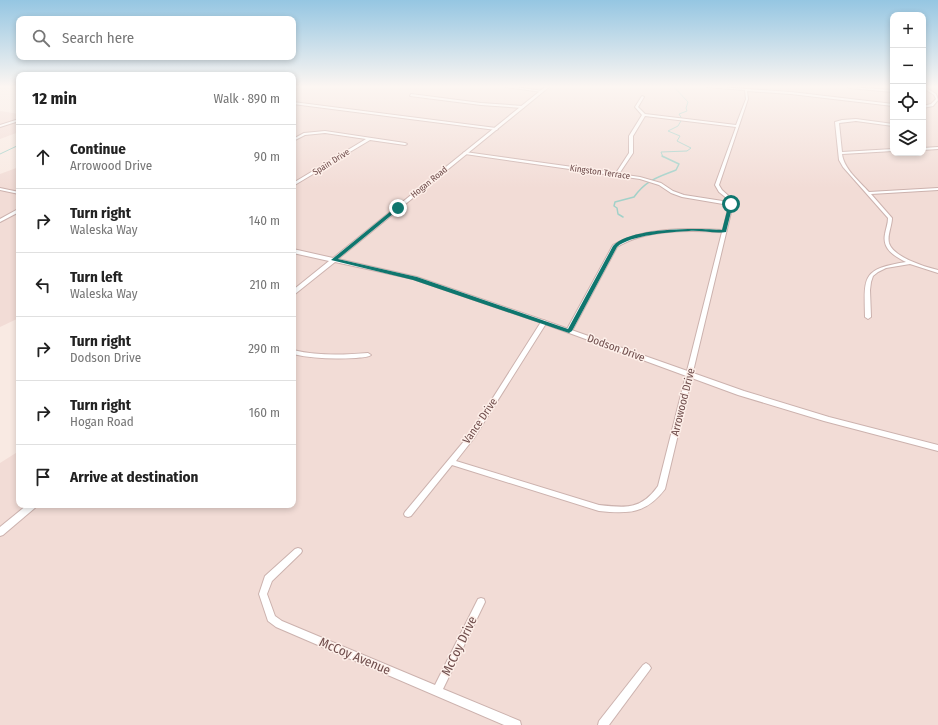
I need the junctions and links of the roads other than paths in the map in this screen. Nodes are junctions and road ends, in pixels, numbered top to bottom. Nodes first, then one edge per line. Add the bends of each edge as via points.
1 (16, 121) edge
2 (432, 121) edge
3 (506, 121) edge
4 (640, 121) edge
5 (693, 121) edge
6 (739, 121) edge
7 (840, 121) edge
8 (856, 121) edge
9 (890, 125) edge
10 (0, 126) edge
11 (737, 126) junction
12 (496, 129) junction
13 (296, 138) edge
14 (369, 139) junction
15 (404, 144) dead end
16 (938, 148) edge
17 (926, 149) edge
18 (890, 150) edge
19 (465, 152) junction
20 (840, 153) junction
21 (617, 174) junction
22 (296, 183) edge
23 (0, 189) edge
24 (938, 189) edge
25 (16, 192) edge
26 (868, 193) junction
27 (731, 204) junction
28 (16, 212) edge
29 (0, 221) edge
30 (724, 231) junction
31 (296, 253) edge
32 (334, 260) junction
33 (912, 262) junction
34 (938, 272) edge
35 (296, 291) edge
36 (868, 317) dead end
37 (544, 322) junction
38 (569, 331) junction
39 (296, 353) edge
40 (368, 355) dead end
41 (690, 375) junction
42 (938, 448) edge
43 (451, 462) junction
44 (29, 508) edge
45 (408, 514) dead end
46 (0, 532) edge
47 (298, 551) dead end
48 (481, 602) dead end
49 (646, 668) dead end
50 (437, 691) junction
51 (516, 725) edge
52 (603, 725) edge

1 - 10 street
2 - 12 street
3 - 12 street, Hogan Road
4 - 21 street via 631,136 631,153
5 - 11 street
6 - 11 street
7 - 20 street via 837,122
8 - 9 street
11 - 27 street via 717,185
12 - 19 street, Hogan Road
13 - 14 street via 304,134 325,132
14 - 15 street
14 - 22 street, Spain Drive
16 - 17 street
18 - 20 street
19 - 21 street, Kingston Terrace
19 - 32 street, Hogan Road
20 - 26 street via 844,166
21 - 27 street, Kingston Terrace via 650,180 683,196
23 - 25 street
24 - 26 street
26 - 33 street via 890,218 886,240 888,245 895,253
27 - 30 street, Arrowood Drive
28 - 29 street
30 - 38 street via 689,229 621,240 615,246
30 - 41 street, Arrowood Drive
31 - 32 street, Dodson Drive
32 - 35 street, Hogan Road
32 - 37 street, Dodson Drive via 415,278
33 - 34 street
33 - 36 street via 886,267 871,276 867,284
37 - 38 street, Dodson Drive
37 - 43 street, Vance Drive via 472,436
38 - 41 street, Dodson Drive
39 - 40 street via 336,357
41 - 42 street, Dodson Drive via 786,408
41 - 43 street, Arrowood Drive via 662,487 655,497 642,506 622,510 599,508
43 - 45 street, Vance Drive
44 - 46 street
47 - 50 street, McCoy Avenue via 268,579 262,594 271,618 279,624
48 - 50 street, McCoy Drive
49 - 52 street
50 - 51 street, McCoy Avenue

